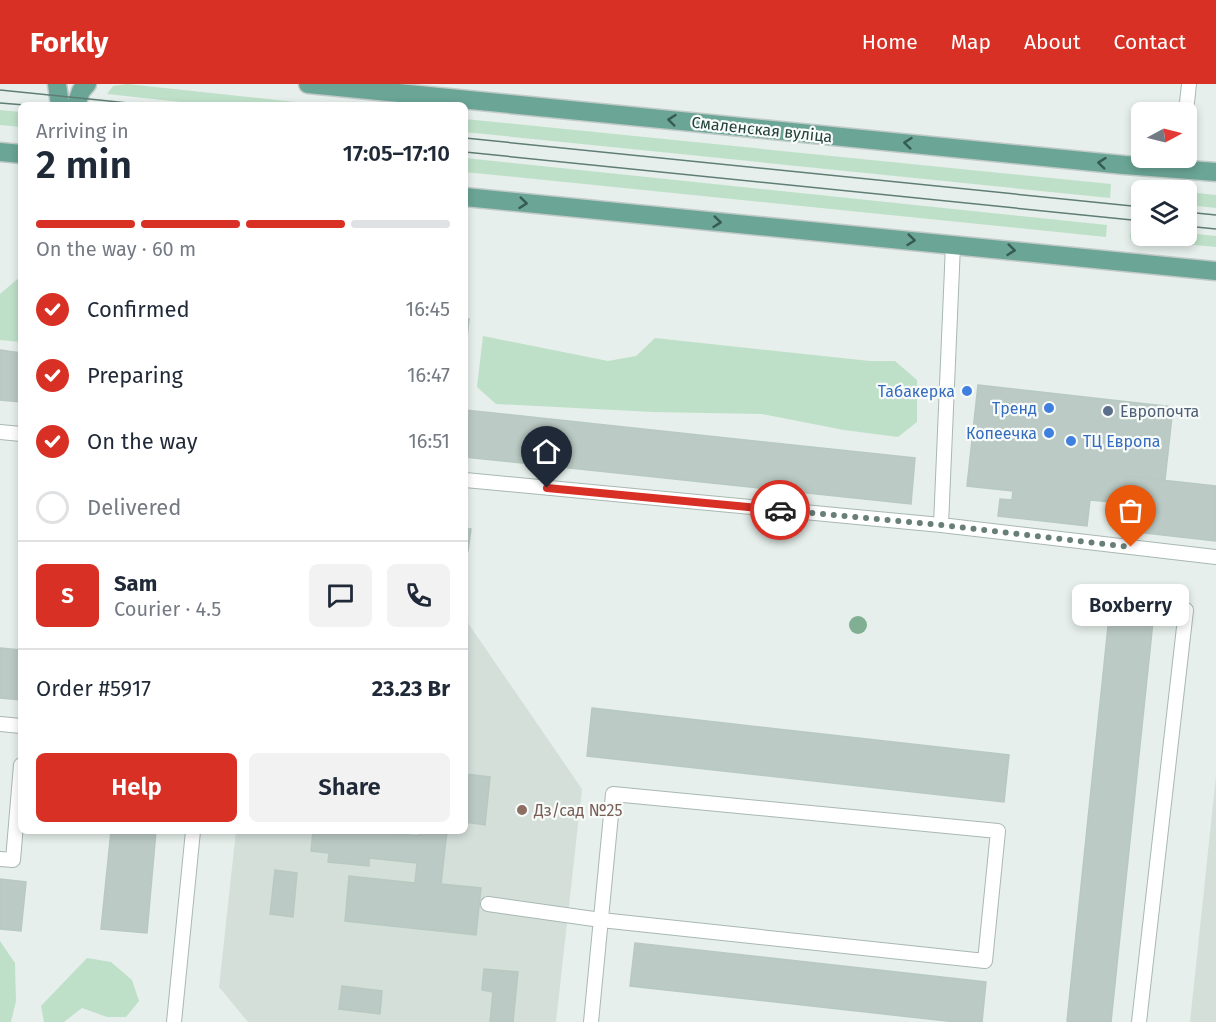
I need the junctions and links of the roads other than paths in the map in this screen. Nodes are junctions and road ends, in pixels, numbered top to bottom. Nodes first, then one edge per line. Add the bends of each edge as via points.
1 (57, 84) edge
2 (87, 84) edge
3 (308, 84) edge
4 (1189, 84) edge
5 (60, 102) edge
6 (77, 102) edge
7 (1187, 102) edge
8 (0, 152) edge
9 (18, 154) edge
10 (1131, 165) edge
11 (1197, 167) edge
12 (1216, 172) edge
13 (468, 197) edge
14 (953, 244) junction
15 (1216, 271) edge
16 (0, 432) edge
17 (18, 434) edge
18 (468, 480) edge
19 (941, 525) junction
20 (1216, 556) edge
21 (1186, 610) dead end
22 (0, 724) edge
23 (18, 726) edge
24 (18, 801) edge
25 (193, 834) edge
26 (0, 859) edge
27 (488, 904) dead end
28 (601, 920) junction
29 (174, 1022) edge
30 (591, 1022) edge
31 (1139, 1022) edge

1 - 5 main road
2 - 6 main road
10 -> 3 main road, Смаленская вуліца
4 - 7 lane
8 - 9 main road
11 - 12 main road, Смаленская вуліца
13 -> 14 main road
14 -> 15 main road
14 - 19 lane
16 - 17 lane
18 - 19 lane
19 - 20 lane
21 - 31 lane
22 - 23 lane
24 - 26 lane via 13,860
25 - 29 lane
27 - 28 lane
28 - 28 lane via 613,794 998,831 985,961
28 - 30 lane

